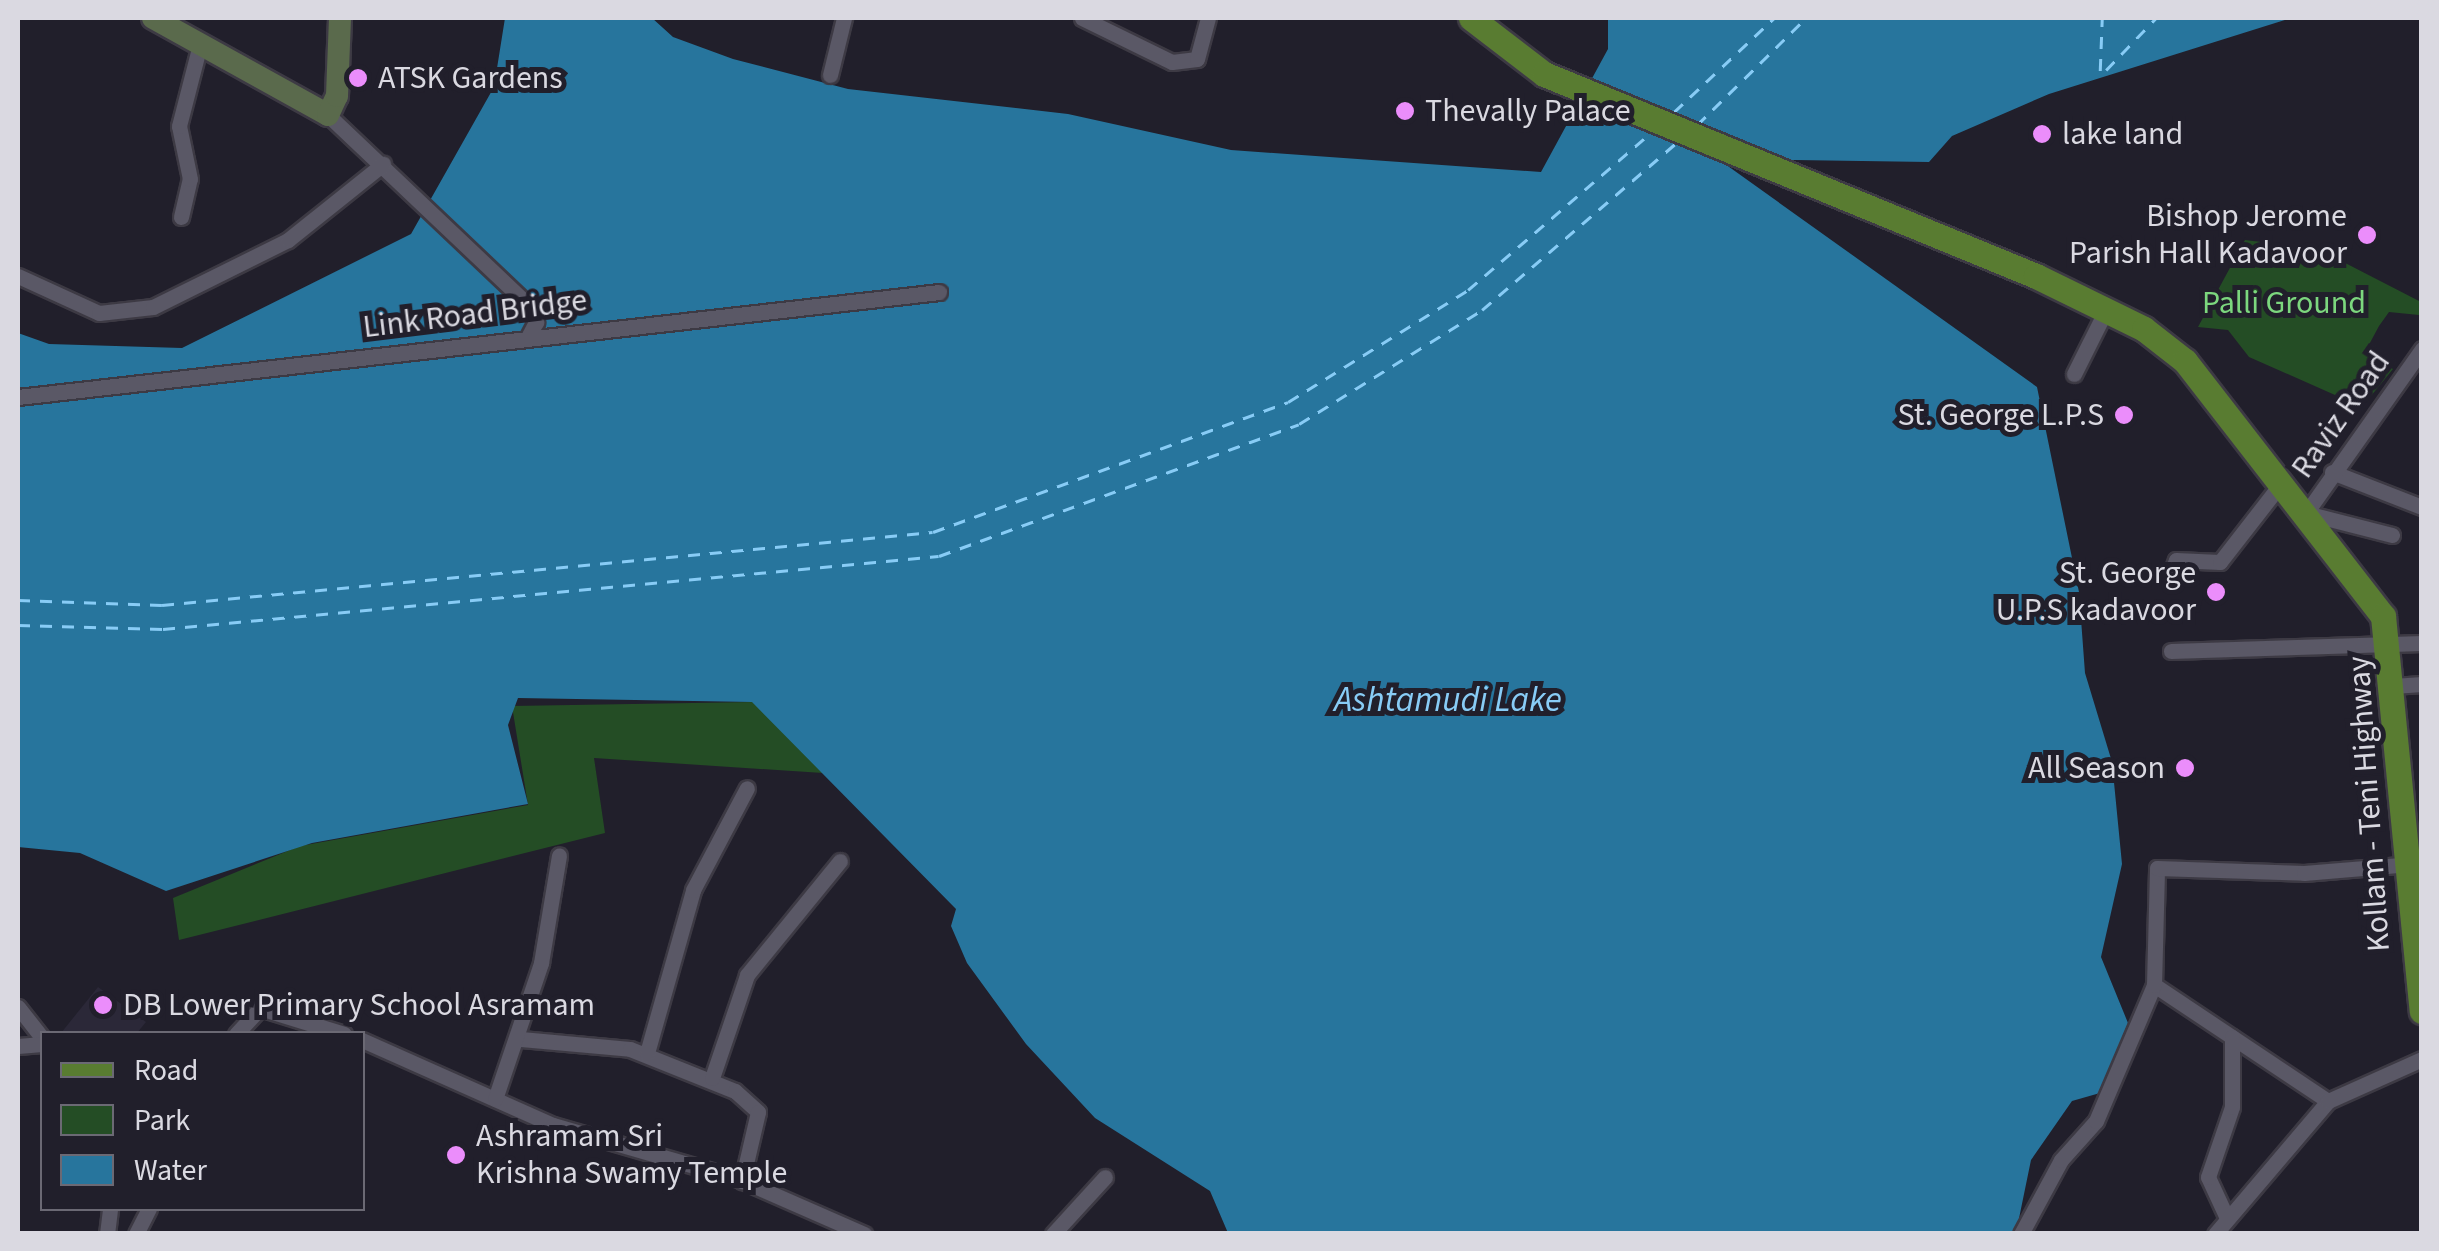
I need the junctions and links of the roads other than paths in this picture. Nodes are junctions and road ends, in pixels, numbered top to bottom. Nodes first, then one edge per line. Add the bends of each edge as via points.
1 (153, 18) edge
2 (340, 18) edge
3 (844, 18) edge
4 (1082, 18) edge
5 (1208, 18) edge
6 (1470, 18) edge
7 (199, 48) junction
8 (830, 74) dead end
9 (328, 115) junction
10 (382, 164) junction
11 (181, 216) dead end
12 (18, 276) edge
13 (939, 292) dead end
14 (2106, 310) junction
15 (529, 335) junction
16 (2420, 354) edge
17 (2074, 374) dead end
18 (18, 397) edge
19 (2332, 472) junction
20 (2283, 481) junction
21 (2422, 507) edge
22 (2306, 513) junction
23 (2392, 534) dead end
24 (2169, 579) dead end
25 (2422, 644) edge
26 (2392, 645) junction
27 (2171, 651) dead end
28 (2422, 684) edge
29 (2393, 686) junction
30 (747, 788) dead end
31 (559, 856) dead end
32 (840, 862) dead end
33 (2415, 867) edge
34 (2418, 975) edge
35 (2154, 984) junction
36 (18, 1007) edge
37 (2422, 1010) edge
38 (239, 1031) edge
39 (334, 1031) edge
40 (2232, 1037) junction
41 (40, 1038) edge
42 (521, 1039) junction
43 (365, 1041) edge
44 (646, 1053) junction
45 (2422, 1059) edge
46 (712, 1078) junction
47 (495, 1099) junction
48 (2328, 1101) junction
49 (1105, 1177) dead end
50 (742, 1180) junction
51 (148, 1211) edge
52 (2227, 1218) junction
53 (136, 1234) edge
54 (864, 1234) edge
55 (1053, 1234) edge
56 (2021, 1234) edge
57 (2215, 1234) edge

1 - 7 street
2 - 9 street via 338,96
3 - 8 street
4 - 5 street via 1172,62 1197,59
6 - 14 main road, Kollam - Teni Highway via 1544,74
7 - 9 street
7 - 11 street via 179,126 190,179
9 - 10 street
10 - 12 street via 288,240 153,307 99,313
10 - 15 street via 523,300 536,322
13 - 15 street, Link Road Bridge
14 - 17 street
14 - 20 main road, Kollam - Teni Highway via 2185,361
15 - 18 street, Link Road Bridge
16 - 19 street, Raviz Road
19 - 21 street
19 - 22 street, Raviz Road
20 - 22 main road, Kollam - Teni Highway
20 - 24 street via 2220,562 2176,560
22 - 23 street
22 - 26 main road, Kollam - Teni Highway via 2383,616
25 - 26 street
26 - 27 street
26 - 29 main road, Kollam - Teni Highway
28 - 29 street
29 - 33 main road, Kollam - Teni Highway
30 - 44 street via 693,890
31 - 42 street
32 - 46 street via 748,975
33 - 34 main road, Kollam - Teni Highway
33 - 35 street via 2168,863 2154,876
34 - 37 main road, Kollam - Teni Highway
35 - 40 street
35 - 56 street via 2096,1121 2061,1160
36 - 41 street
38 - 39 street via 260,1008
40 - 48 street
40 - 52 street via 2232,1107 2208,1177
42 - 44 street
42 - 47 street
43 - 47 street
44 - 46 street
45 - 48 street
46 - 50 street via 758,1112
47 - 50 street
48 - 52 street
49 - 55 street
50 - 54 street
51 - 53 street
52 - 57 street

